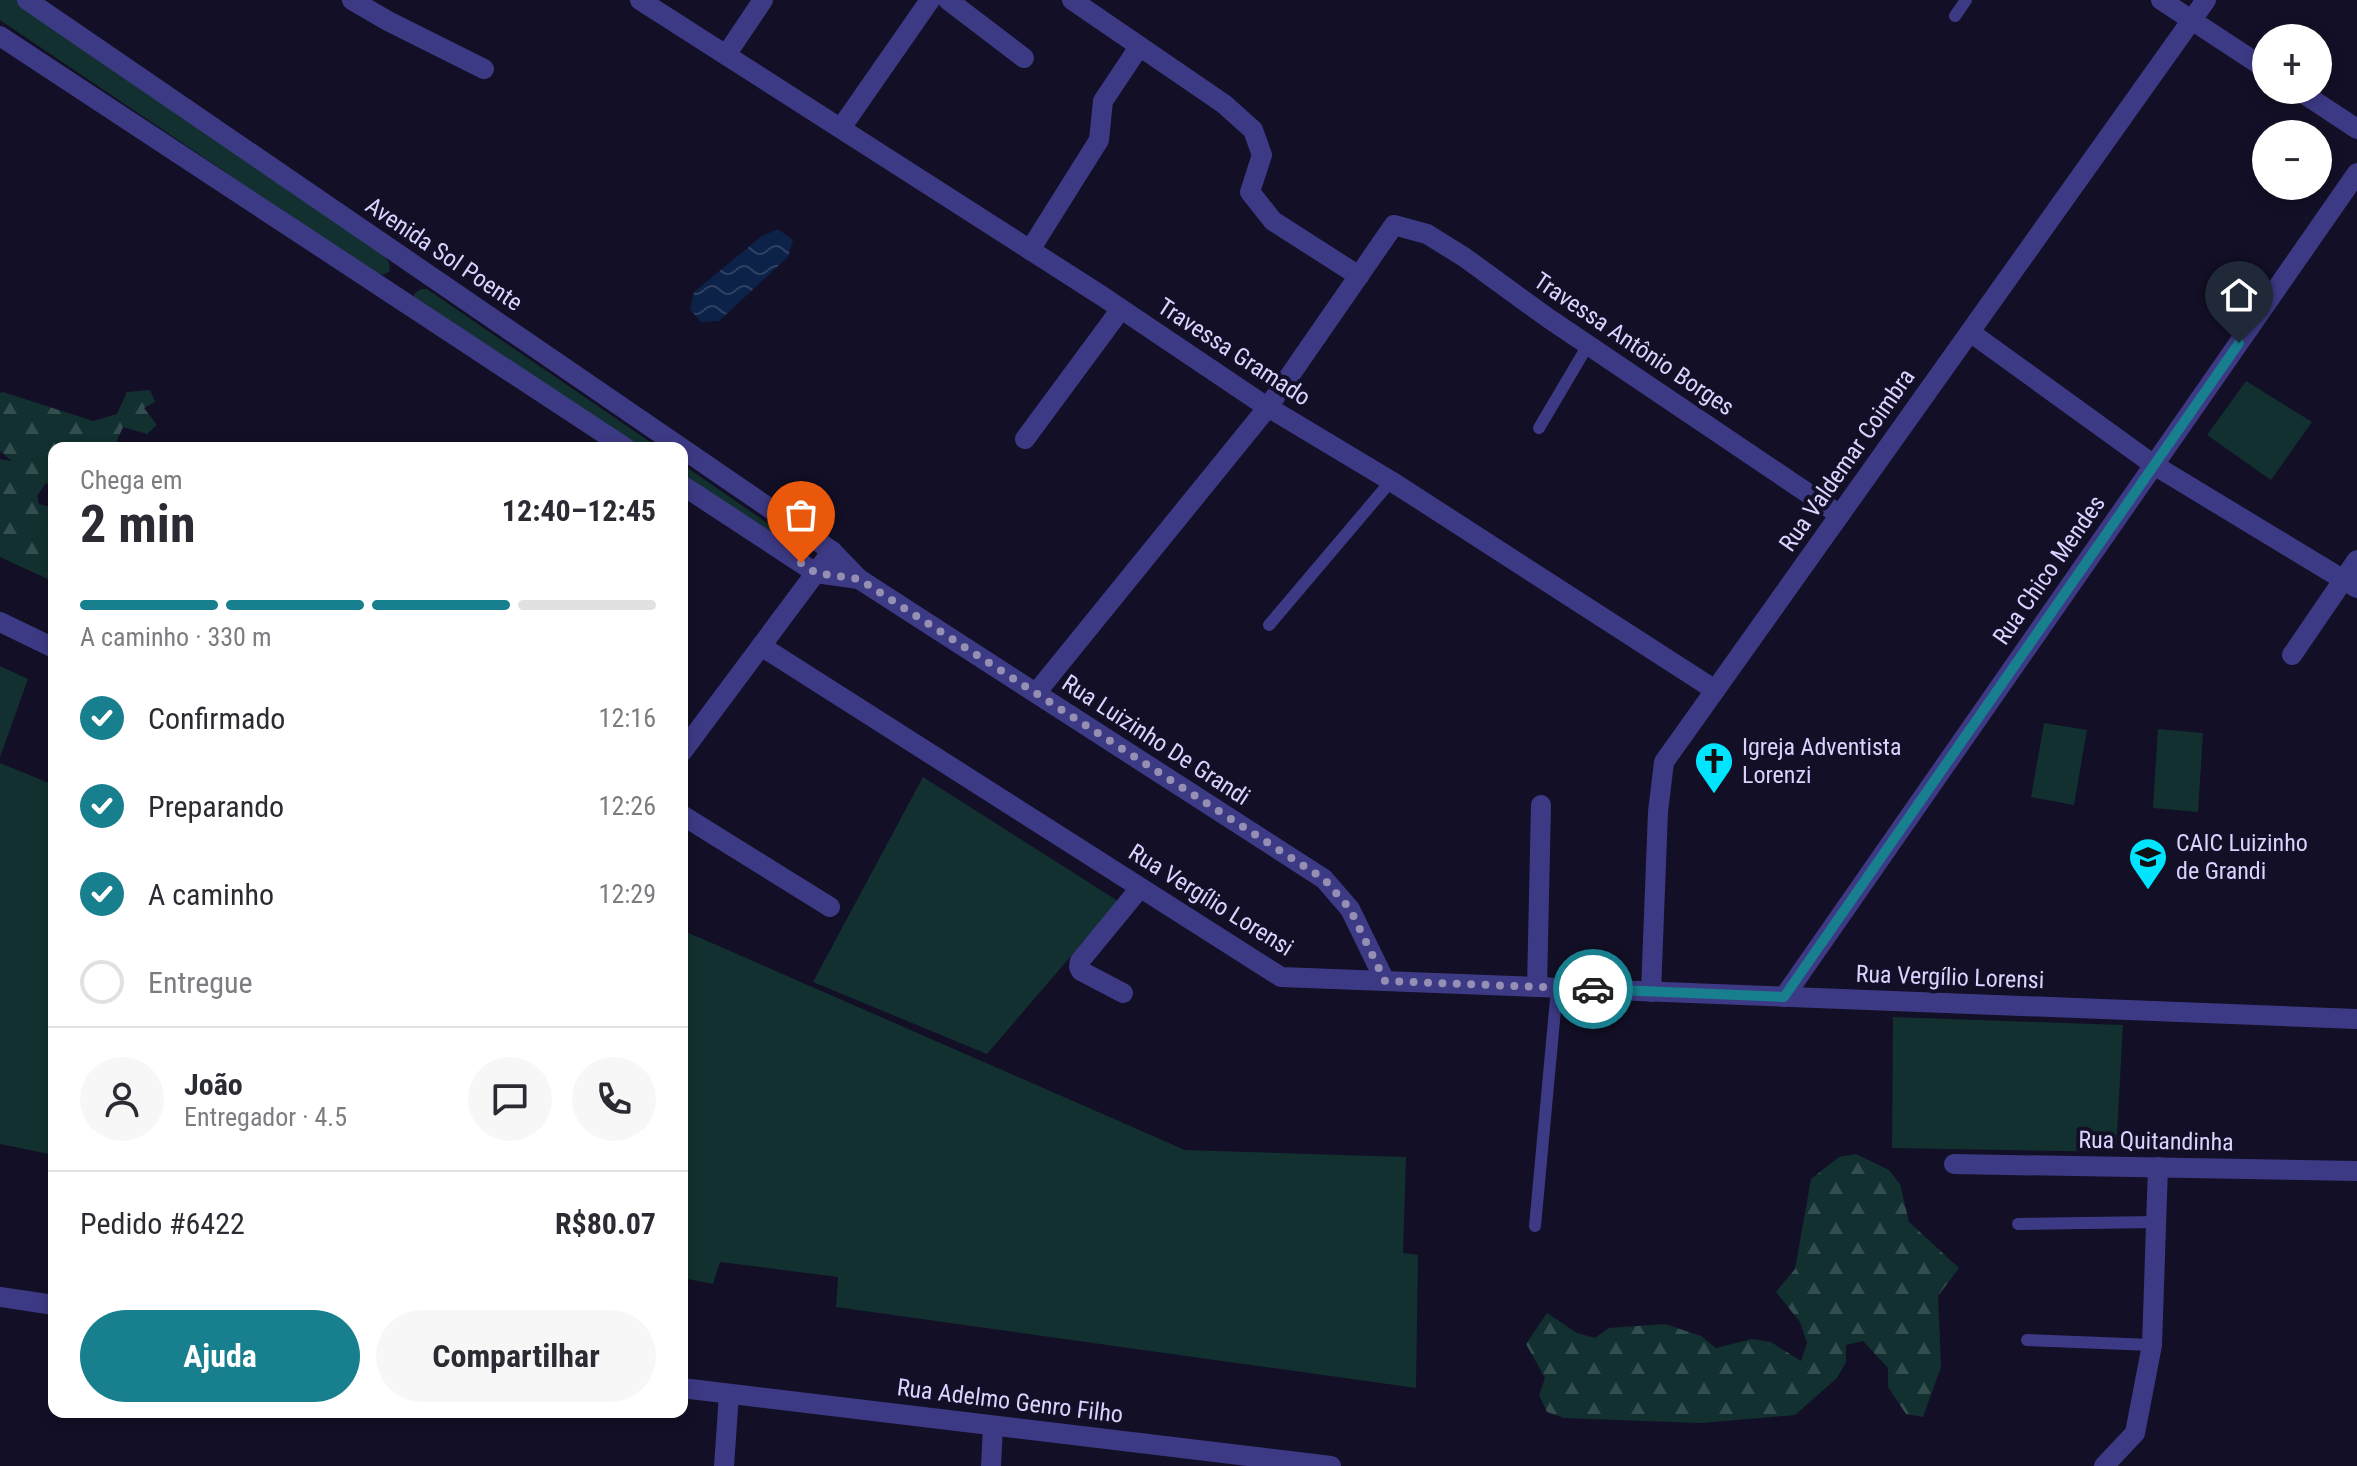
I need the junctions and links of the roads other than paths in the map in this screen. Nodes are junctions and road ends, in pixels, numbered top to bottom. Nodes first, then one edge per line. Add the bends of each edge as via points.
1 (27, 0) edge
2 (352, 0) edge
3 (640, 0) edge
4 (763, 0) edge
5 (930, 0) edge
6 (948, 0) edge
7 (1072, 0) edge
8 (1966, 0) edge
9 (2161, 0) edge
10 (2206, 0) edge
11 (1955, 16) dead end
12 (2192, 21) junction
13 (0, 36) edge
14 (1139, 47) junction
15 (726, 55) junction
16 (1024, 58) dead end
17 (2252, 60) edge
18 (484, 69) dead end
19 (2319, 104) edge
20 (841, 128) junction
21 (2357, 129) edge
22 (2357, 173) edge
23 (1030, 250) junction
24 (418, 268) junction
25 (1359, 276) junction
26 (395, 296) junction
27 (1121, 309) junction
28 (1970, 332) junction
29 (1588, 345) junction
30 (1268, 407) junction
31 (1539, 428) dead end
32 (1025, 439) dead end
33 (617, 442) edge
34 (673, 442) edge
35 (688, 453) edge
36 (2154, 465) junction
37 (1391, 481) junction
38 (688, 489) edge
39 (1840, 515) junction
40 (832, 551) junction
41 (2357, 560) edge
42 (816, 573) junction
43 (859, 579) junction
44 (2350, 584) edge
45 (0, 622) edge
46 (1269, 625) dead end
47 (48, 645) edge
48 (761, 646) junction
49 (2292, 655) dead end
50 (1715, 690) junction
51 (1036, 693) junction
52 (688, 744) edge
53 (1541, 805) dead end
54 (688, 819) edge
55 (1140, 888) junction
56 (830, 907) dead end
57 (1385, 981) junction
58 (1547, 987) junction
59 (1651, 992) junction
60 (1123, 993) dead end
61 (1784, 997) junction
62 (2357, 1019) edge
63 (1954, 1164) dead end
64 (2158, 1167) junction
65 (2357, 1171) edge
66 (2157, 1222) junction
67 (2018, 1224) dead end
68 (1535, 1226) dead end
69 (0, 1297) edge
70 (48, 1304) edge
71 (2027, 1340) dead end
72 (2152, 1345) junction
73 (688, 1389) edge
74 (729, 1394) junction
75 (993, 1426) junction
76 (1248, 1461) edge
77 (724, 1466) edge
78 (991, 1466) edge
79 (1331, 1466) edge
80 (2104, 1466) edge

1 - 24 street, Avenida Sol Poente
2 - 18 street
3 - 15 street, Travessa Gramado
4 - 15 street
5 - 20 street
6 - 16 street
7 - 14 street
8 - 11 lane
9 - 12 street
10 - 12 street, Rua Valdemar Coimbra
12 - 17 street
12 - 28 street, Rua Valdemar Coimbra
13 - 26 street
14 - 23 street via 1103,101 1099,140
14 - 25 street via 1253,130 1262,155 1250,192 1273,221
15 - 20 street, Travessa Gramado
19 - 21 street
20 - 23 street, Travessa Gramado
22 - 36 street, Rua Chico Mendes
23 - 27 street, Travessa Gramado
24 - 26 street
24 - 34 street, Avenida Sol Poente
25 - 29 street, Travessa Antônio Borges via 1394,225 1427,234
25 - 30 street
26 - 33 street
27 - 30 street, Travessa Gramado
27 - 32 street
28 - 36 street
28 - 39 street, Rua Valdemar Coimbra
29 - 31 lane
29 - 39 street, Travessa Antônio Borges
30 - 37 street, Travessa Gramado
30 - 51 street
35 - 40 street, Avenida Sol Poente
36 - 44 street
36 - 61 street, Rua Chico Mendes
37 - 46 lane
37 - 50 street, Travessa Gramado
38 - 42 street
39 - 50 street, Rua Valdemar Coimbra
40 - 42 street
40 - 43 street, Rua Luizinho De Grandi
41 - 44 street
42 - 43 street, Rua Luizinho De Grandi
42 - 48 street
43 - 51 street, Rua Luizinho De Grandi
44 - 49 street
45 - 47 street
48 - 52 street
48 - 55 street, Rua Vergílio Lorensi
50 - 59 street, Rua Valdemar Coimbra via 1664,762
51 - 57 street, Rua Luizinho De Grandi via 1324,879 1350,909
53 - 58 street
54 - 56 street
55 - 57 street, Rua Vergílio Lorensi via 1281,977
55 - 60 street via 1079,967
57 - 58 street, Rua Vergílio Lorensi
58 - 59 street, Rua Vergílio Lorensi
58 - 68 lane
59 - 61 street, Rua Vergílio Lorensi
61 - 62 street, Rua Vergílio Lorensi
63 - 64 street, Rua Quitandinha
64 - 65 street, Rua Quitandinha
64 - 66 street
66 - 67 lane
66 - 72 street
69 - 70 street
71 - 72 lane
72 - 80 street via 2135,1433
73 - 74 street, Rua Adelmo Genro Filho
74 - 75 street, Rua Adelmo Genro Filho
74 - 77 street
75 - 76 street, Rua Adelmo Genro Filho
75 - 78 street
76 - 79 street, Rua Adelmo Genro Filho

